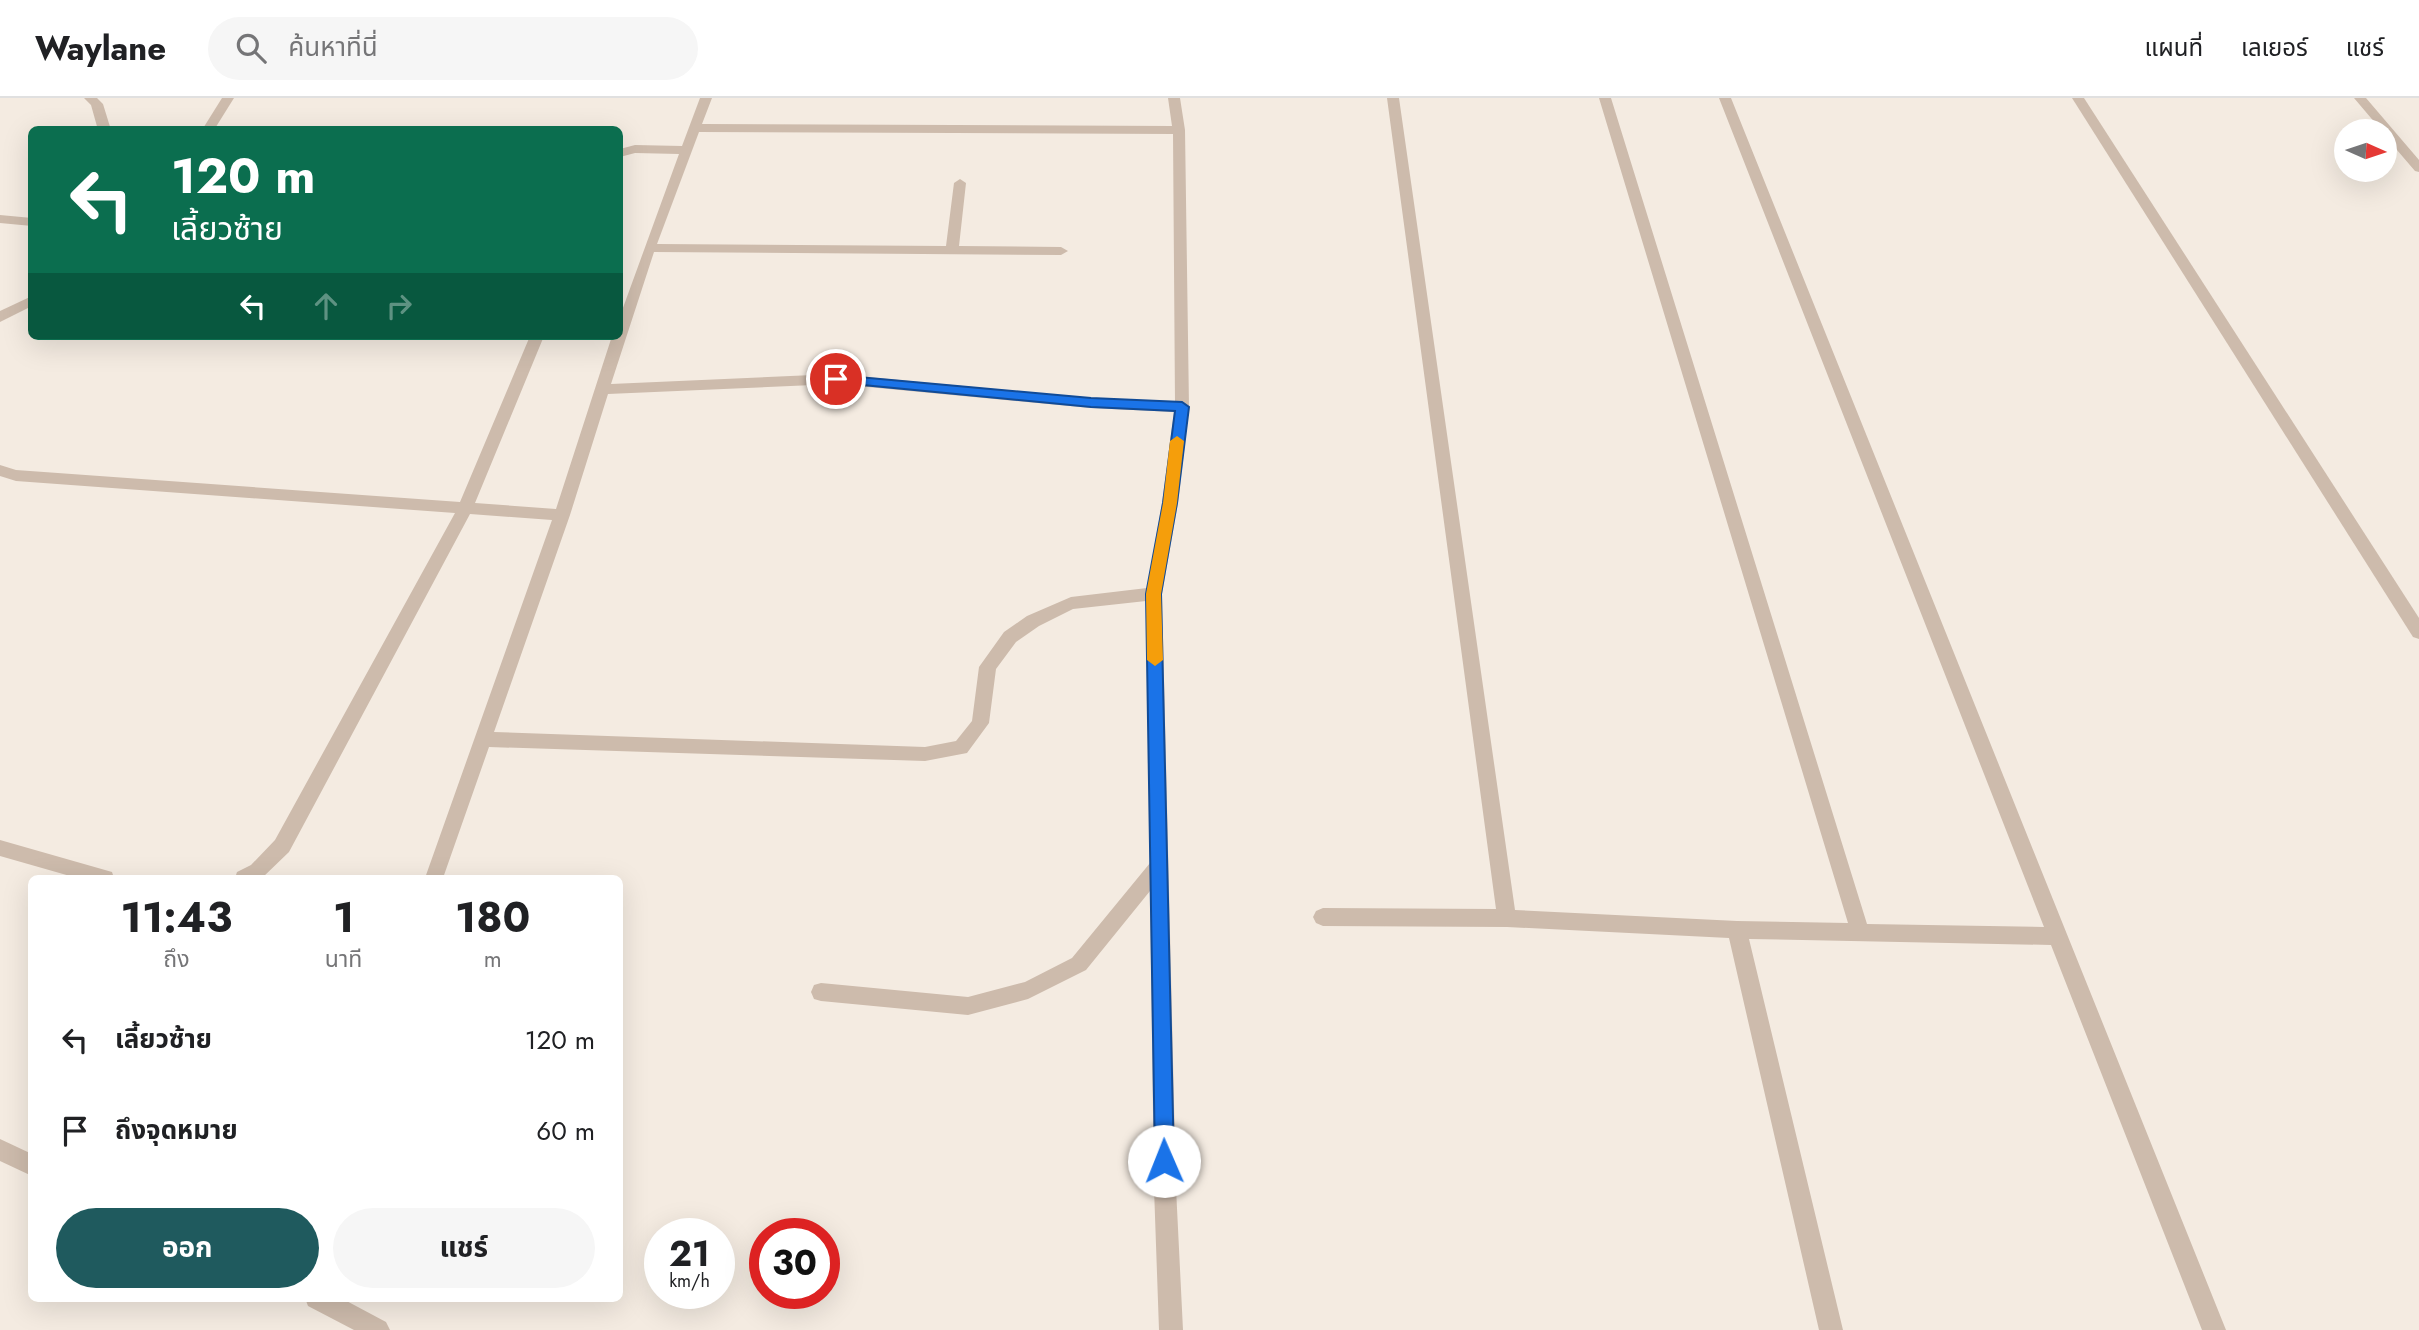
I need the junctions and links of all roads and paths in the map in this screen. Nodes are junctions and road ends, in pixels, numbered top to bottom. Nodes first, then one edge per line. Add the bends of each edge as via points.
1 (90, 98) edge
2 (228, 98) edge
3 (706, 98) edge
4 (1174, 98) edge
5 (1394, 98) edge
6 (1605, 98) edge
7 (1725, 98) edge
8 (2078, 98) edge
9 (2360, 98) edge
10 (102, 126) edge
11 (210, 126) edge
12 (694, 128) junction
13 (1179, 130) junction
14 (623, 146) edge
15 (685, 150) junction
16 (2419, 168) edge
17 (960, 183) dead end
18 (0, 219) edge
19 (28, 222) edge
20 (649, 248) junction
21 (952, 250) junction
22 (1061, 251) dead end
23 (28, 301) edge
24 (0, 317) edge
25 (623, 324) edge
26 (535, 340) edge
27 (618, 340) edge
28 (602, 389) junction
29 (1182, 407) junction
30 (0, 470) edge
31 (465, 508) junction
32 (562, 515) junction
33 (1154, 594) junction
34 (2419, 632) edge
35 (482, 739) junction
36 (0, 848) edge
37 (1159, 866) junction
38 (94, 875) edge
39 (250, 875) edge
40 (435, 875) edge
41 (1323, 917) dead end
42 (1507, 918) junction
43 (1737, 930) junction
44 (1860, 931) junction
45 (2058, 936) junction
46 (821, 992) dead end
47 (0, 1150) edge
48 (28, 1163) edge
49 (324, 1302) edge
50 (378, 1330) edge
51 (1171, 1330) edge
52 (1830, 1330) edge
53 (2214, 1330) edge

1 - 10 street via 97,104
2 - 11 street
3 - 12 street
4 - 13 street
5 - 42 street
6 - 44 street
7 - 45 street
8 - 34 street
9 - 16 street
12 - 13 street
12 - 15 street
13 - 29 street
14 - 15 street
15 - 20 street
17 - 21 street
18 - 19 street
20 - 21 street
20 - 25 street
21 - 22 street
23 - 24 street
26 - 31 street
27 - 28 street
28 - 29 street via 836,379
28 - 32 street
29 - 33 street
30 - 31 street via 16,475
31 - 32 street
31 - 39 street via 282,846
32 - 35 street
33 - 35 street via 1071,603 1010,637 988,667 981,723 961,748 925,754
33 - 37 street
35 - 40 street
36 - 38 street
37 - 46 street via 1079,964 1028,990 968,1006
37 - 51 street
41 - 42 street
42 - 43 street
43 - 44 street
43 - 52 street
44 - 45 street
45 - 53 street
47 - 48 street
49 - 50 street

